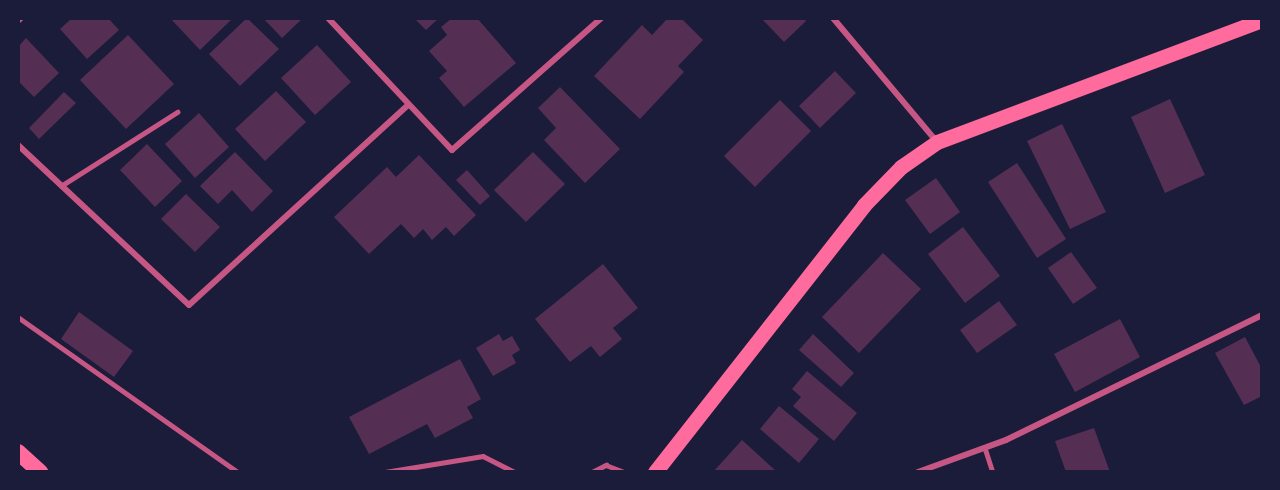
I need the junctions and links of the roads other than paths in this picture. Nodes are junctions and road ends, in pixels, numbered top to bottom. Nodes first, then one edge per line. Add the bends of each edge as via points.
1 (328, 18) edge
2 (601, 18) edge
3 (833, 18) edge
4 (1262, 20) edge
5 (408, 105) junction
6 (177, 112) dead end
7 (937, 142) junction
8 (18, 145) edge
9 (62, 186) junction
10 (1262, 315) edge
11 (18, 317) edge
12 (985, 448) junction
13 (18, 452) edge
14 (40, 472) edge
15 (238, 472) edge
16 (385, 472) edge
17 (514, 472) edge
18 (592, 472) edge
19 (624, 472) edge
20 (655, 472) edge
21 (918, 472) edge
22 (993, 472) edge

1 - 5 street
2 - 5 street via 452,150
3 - 7 street
4 - 7 main road
5 - 9 street via 189,305
6 - 9 lane
7 - 20 main road via 901,167 864,205
8 - 9 street
10 - 12 street
11 - 15 lane
12 - 21 street
12 - 22 lane
13 - 14 highway
16 - 17 lane via 483,456
18 - 19 lane via 606,465

